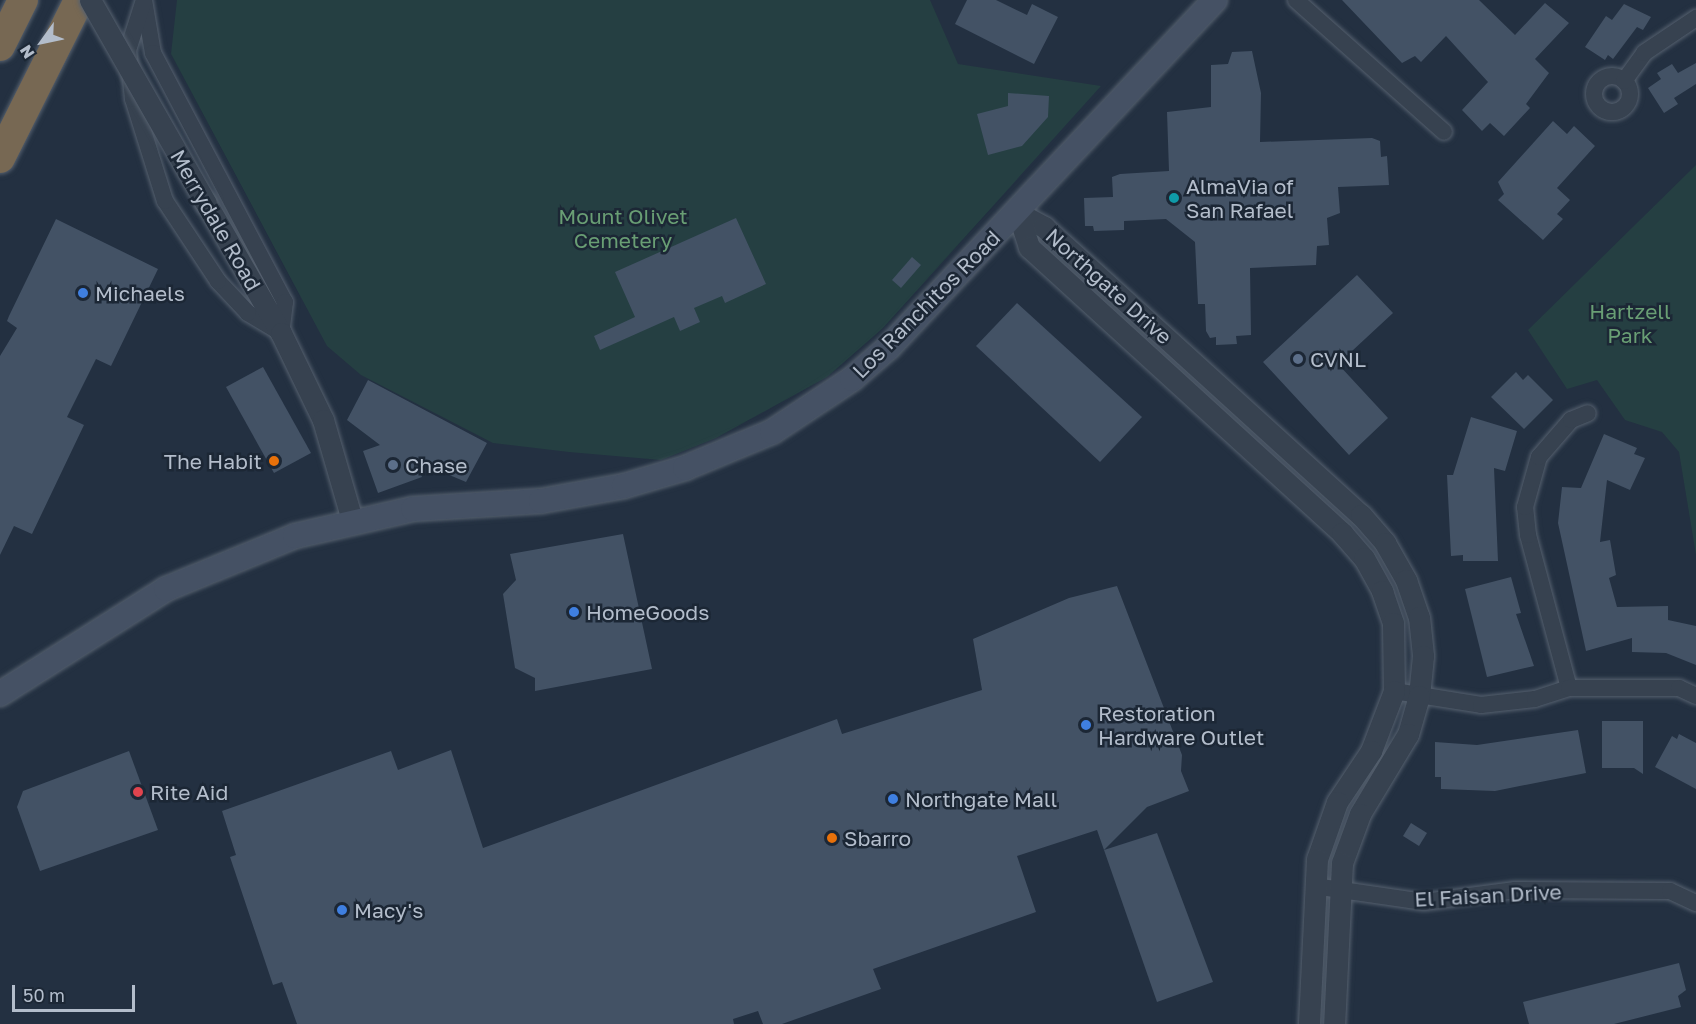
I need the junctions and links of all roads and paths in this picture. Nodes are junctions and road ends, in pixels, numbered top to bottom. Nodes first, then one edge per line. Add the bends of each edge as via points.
1 (5, 0) edge
2 (23, 0) edge
3 (79, 0) edge
4 (90, 0) edge
5 (144, 0) edge
6 (1215, 0) edge
7 (1296, 0) edge
8 (0, 8) edge
9 (1696, 18) edge
10 (0, 46) edge
11 (1624, 81) dead end
12 (136, 109) junction
13 (187, 117) junction
14 (1444, 132) dead end
15 (0, 158) edge
16 (1018, 213) junction
17 (281, 333) junction
18 (1588, 413) dead end
19 (352, 520) junction
20 (1569, 688) junction
21 (1394, 691) junction
22 (0, 694) edge
23 (1419, 696) junction
24 (1696, 696) edge
25 (1314, 886) junction
26 (1339, 888) junction
27 (1696, 903) edge
28 (1309, 1024) edge
29 (1335, 1024) edge

1 - 8 highway
2 - 10 highway
3 - 15 highway
4 - 17 street, Merrydale Road, bridge
5 - 12 street, Merrydale Road via 128,50
5 - 13 street, Merrydale Road via 153,52
6 - 16 main road, Los Ranchitos Road
7 - 14 street
9 - 11 street via 1644,53
12 - 13 street, Merrydale Road via 163,107
12 - 17 street, Merrydale Road via 165,201 193,246 248,313
13 - 17 street, Merrydale Road via 285,302
16 - 19 main road, Los Ranchitos Road via 889,347 813,407 772,432 696,464 566,498 455,504
16 - 21 street, Northgate Drive via 1029,247 1364,558 1393,623
16 - 23 street, Northgate Drive via 1044,227 1361,514 1385,543 1419,617 1423,656
17 - 19 street, Merrydale Road via 323,420
18 - 20 street via 1571,420 1539,457 1525,507 1528,535
19 - 22 main road, Los Ranchitos Road via 240,555 166,589
20 - 23 street via 1500,704
20 - 24 street via 1679,688
21 - 23 street
21 - 25 street, Northgate Drive via 1371,751 1337,802 1324,831
23 - 26 street, Northgate Drive via 1393,764 1353,831
25 - 26 street, El Faisan Drive
25 - 28 street, Northgate Drive
26 - 27 street, El Faisan Drive via 1424,902 1515,890 1670,891
26 - 29 street, Northgate Drive

